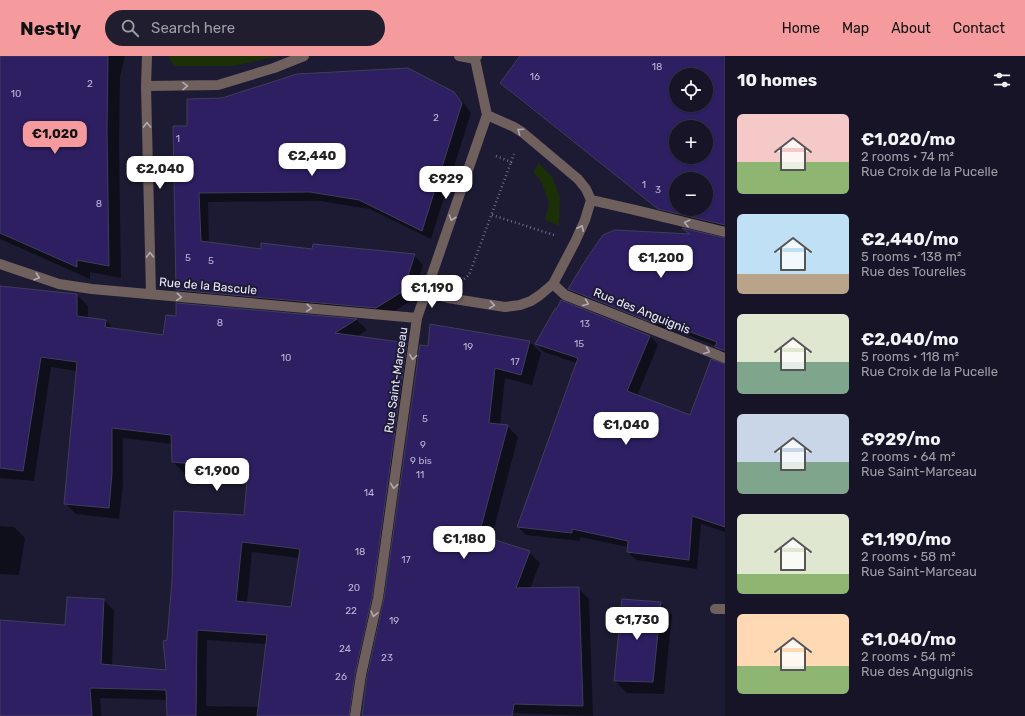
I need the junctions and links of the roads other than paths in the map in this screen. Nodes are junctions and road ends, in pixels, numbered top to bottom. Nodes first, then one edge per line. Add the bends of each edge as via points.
1 (147, 56) edge
2 (459, 56) edge
3 (302, 57) edge
4 (476, 58) edge
5 (146, 86) junction
6 (487, 115) junction
7 (591, 200) junction
8 (725, 232) edge
9 (0, 264) edge
10 (553, 284) junction
11 (427, 292) junction
12 (151, 294) junction
13 (417, 318) junction
14 (725, 358) edge
15 (355, 716) edge

1 - 5 street
2 - 4 street
5 -> 3 street via 218,85
4 - 6 street
12 -> 5 street
7 -> 6 street via 578,179 528,137 514,127
6 -> 11 street, Rue Saint-Marceau
8 -> 7 street
10 -> 7 street via 585,220
9 -> 12 street, Rue de la Bascule via 59,284
11 -> 10 street via 505,307 531,301
10 -> 14 street, Rue des Anguignis via 565,295
11 - 13 street, Rue Saint-Marceau
12 -> 13 street, Rue de la Bascule
13 -> 15 street, Rue Saint-Marceau via 378,598

